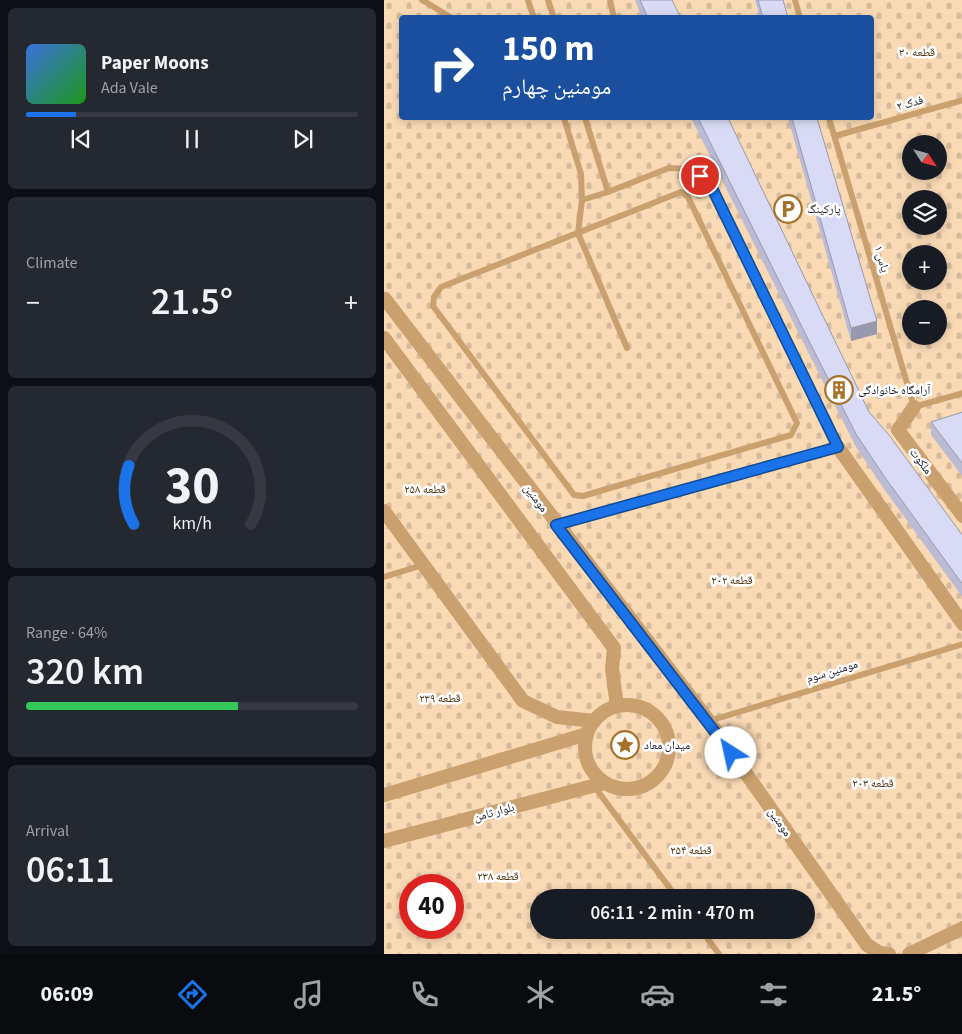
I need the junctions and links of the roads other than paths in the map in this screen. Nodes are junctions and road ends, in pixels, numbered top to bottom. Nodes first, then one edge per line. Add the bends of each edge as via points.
1 (422, 0) edge
2 (528, 0) edge
3 (548, 0) edge
4 (610, 0) edge
5 (795, 0) edge
6 (447, 15) edge
7 (533, 15) edge
8 (553, 15) edge
9 (613, 15) edge
10 (799, 15) edge
11 (962, 100) edge
12 (565, 120) edge
13 (586, 120) edge
14 (830, 120) edge
15 (835, 136) junction
16 (608, 192) junction
17 (582, 200) junction
18 (578, 233) junction
19 (384, 296) edge
20 (384, 338) edge
21 (627, 348) dead end
22 (962, 393) edge
23 (914, 406) junction
24 (838, 447) junction
25 (384, 511) edge
26 (962, 516) edge
27 (556, 525) junction
28 (423, 565) junction
29 (384, 578) edge
30 (962, 624) edge
31 (962, 644) edge
32 (617, 706) junction
33 (709, 721) junction
34 (590, 728) junction
35 (599, 784) junction
36 (384, 795) edge
37 (384, 841) edge
38 (671, 889) edge
39 (962, 928) edge
40 (708, 939) edge
41 (719, 954) edge
42 (889, 954) edge
43 (909, 954) edge

1 - 6 lane
2 - 7 lane
3 - 8 lane
4 - 9 lane
5 - 10 lane
11 - 15 lane, فدک ۲
12 - 17 lane via 581,174
13 - 16 lane
14 - 15 lane, یاس ۱
15 - 23 lane, یاس ۱
16 - 17 lane
16 - 24 lane via 669,168 690,169 710,184
17 - 18 lane
18 - 18 lane via 441,287 432,306 574,495 583,496 791,435 797,423 688,197 681,192
18 - 21 lane
19 - 27 street, مومنین
20 - 32 street via 614,648 612,669
22 - 23 lane
23 - 26 street, ملکوت via 898,430
24 - 27 lane
24 - 30 street
25 - 28 street
27 - 33 street, مومنین
28 - 29 lane
28 - 34 street via 524,701
31 - 33 lane, مومنین سوم
32 - 34 street via 604,712
32 - 35 street via 644,708 656,716 666,734 669,754 656,778 644,786 631,790
33 - 42 street, مومنین via 867,944 880,953
34 - 35 street via 585,747 587,761
34 - 36 street
35 - 37 street, بلوار ثامن
35 - 38 lane
39 - 43 street
40 - 41 lane

